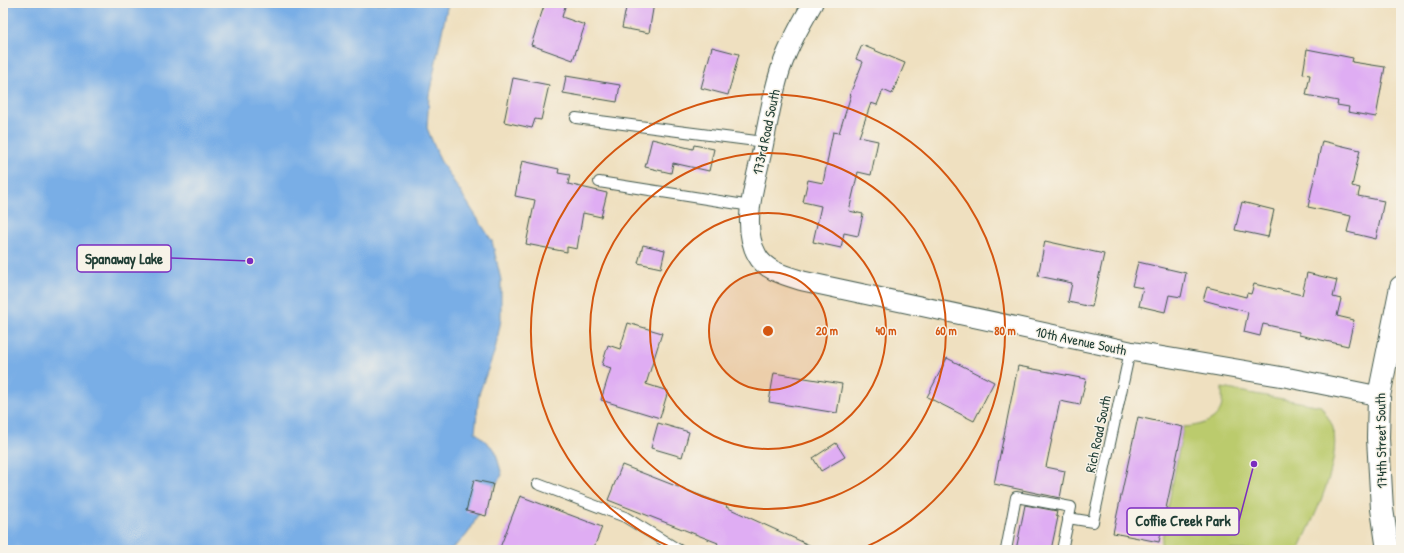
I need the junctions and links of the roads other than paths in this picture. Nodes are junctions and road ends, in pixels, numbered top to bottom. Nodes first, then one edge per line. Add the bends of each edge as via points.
1 (813, 3) edge
2 (576, 118) dead end
3 (764, 142) junction
4 (599, 182) dead end
5 (750, 206) junction
6 (764, 265) joint
7 (1401, 286) edge
8 (1130, 351) junction
9 (1378, 396) junction
10 (538, 484) dead end
11 (1068, 518) junction
12 (679, 550) edge
13 (1006, 550) edge
14 (1062, 550) edge
15 (1388, 550) edge

1 - 3 street, 173rd Road South via 795,34 781,69 769,111
2 - 3 lane
3 - 5 street, 173rd Road South
4 - 5 lane
5 - 6 street, 173rd Road South via 752,244
6 - 8 street, 10th Avenue South via 803,281
7 - 9 street, 174th Street South
8 - 9 street, 10th Avenue South
8 - 11 lane, Rich Road South via 1093,522
9 - 15 street, 174th Street South via 1382,501
10 - 12 lane via 625,517
11 - 13 lane via 1071,507 1016,497
11 - 14 lane

